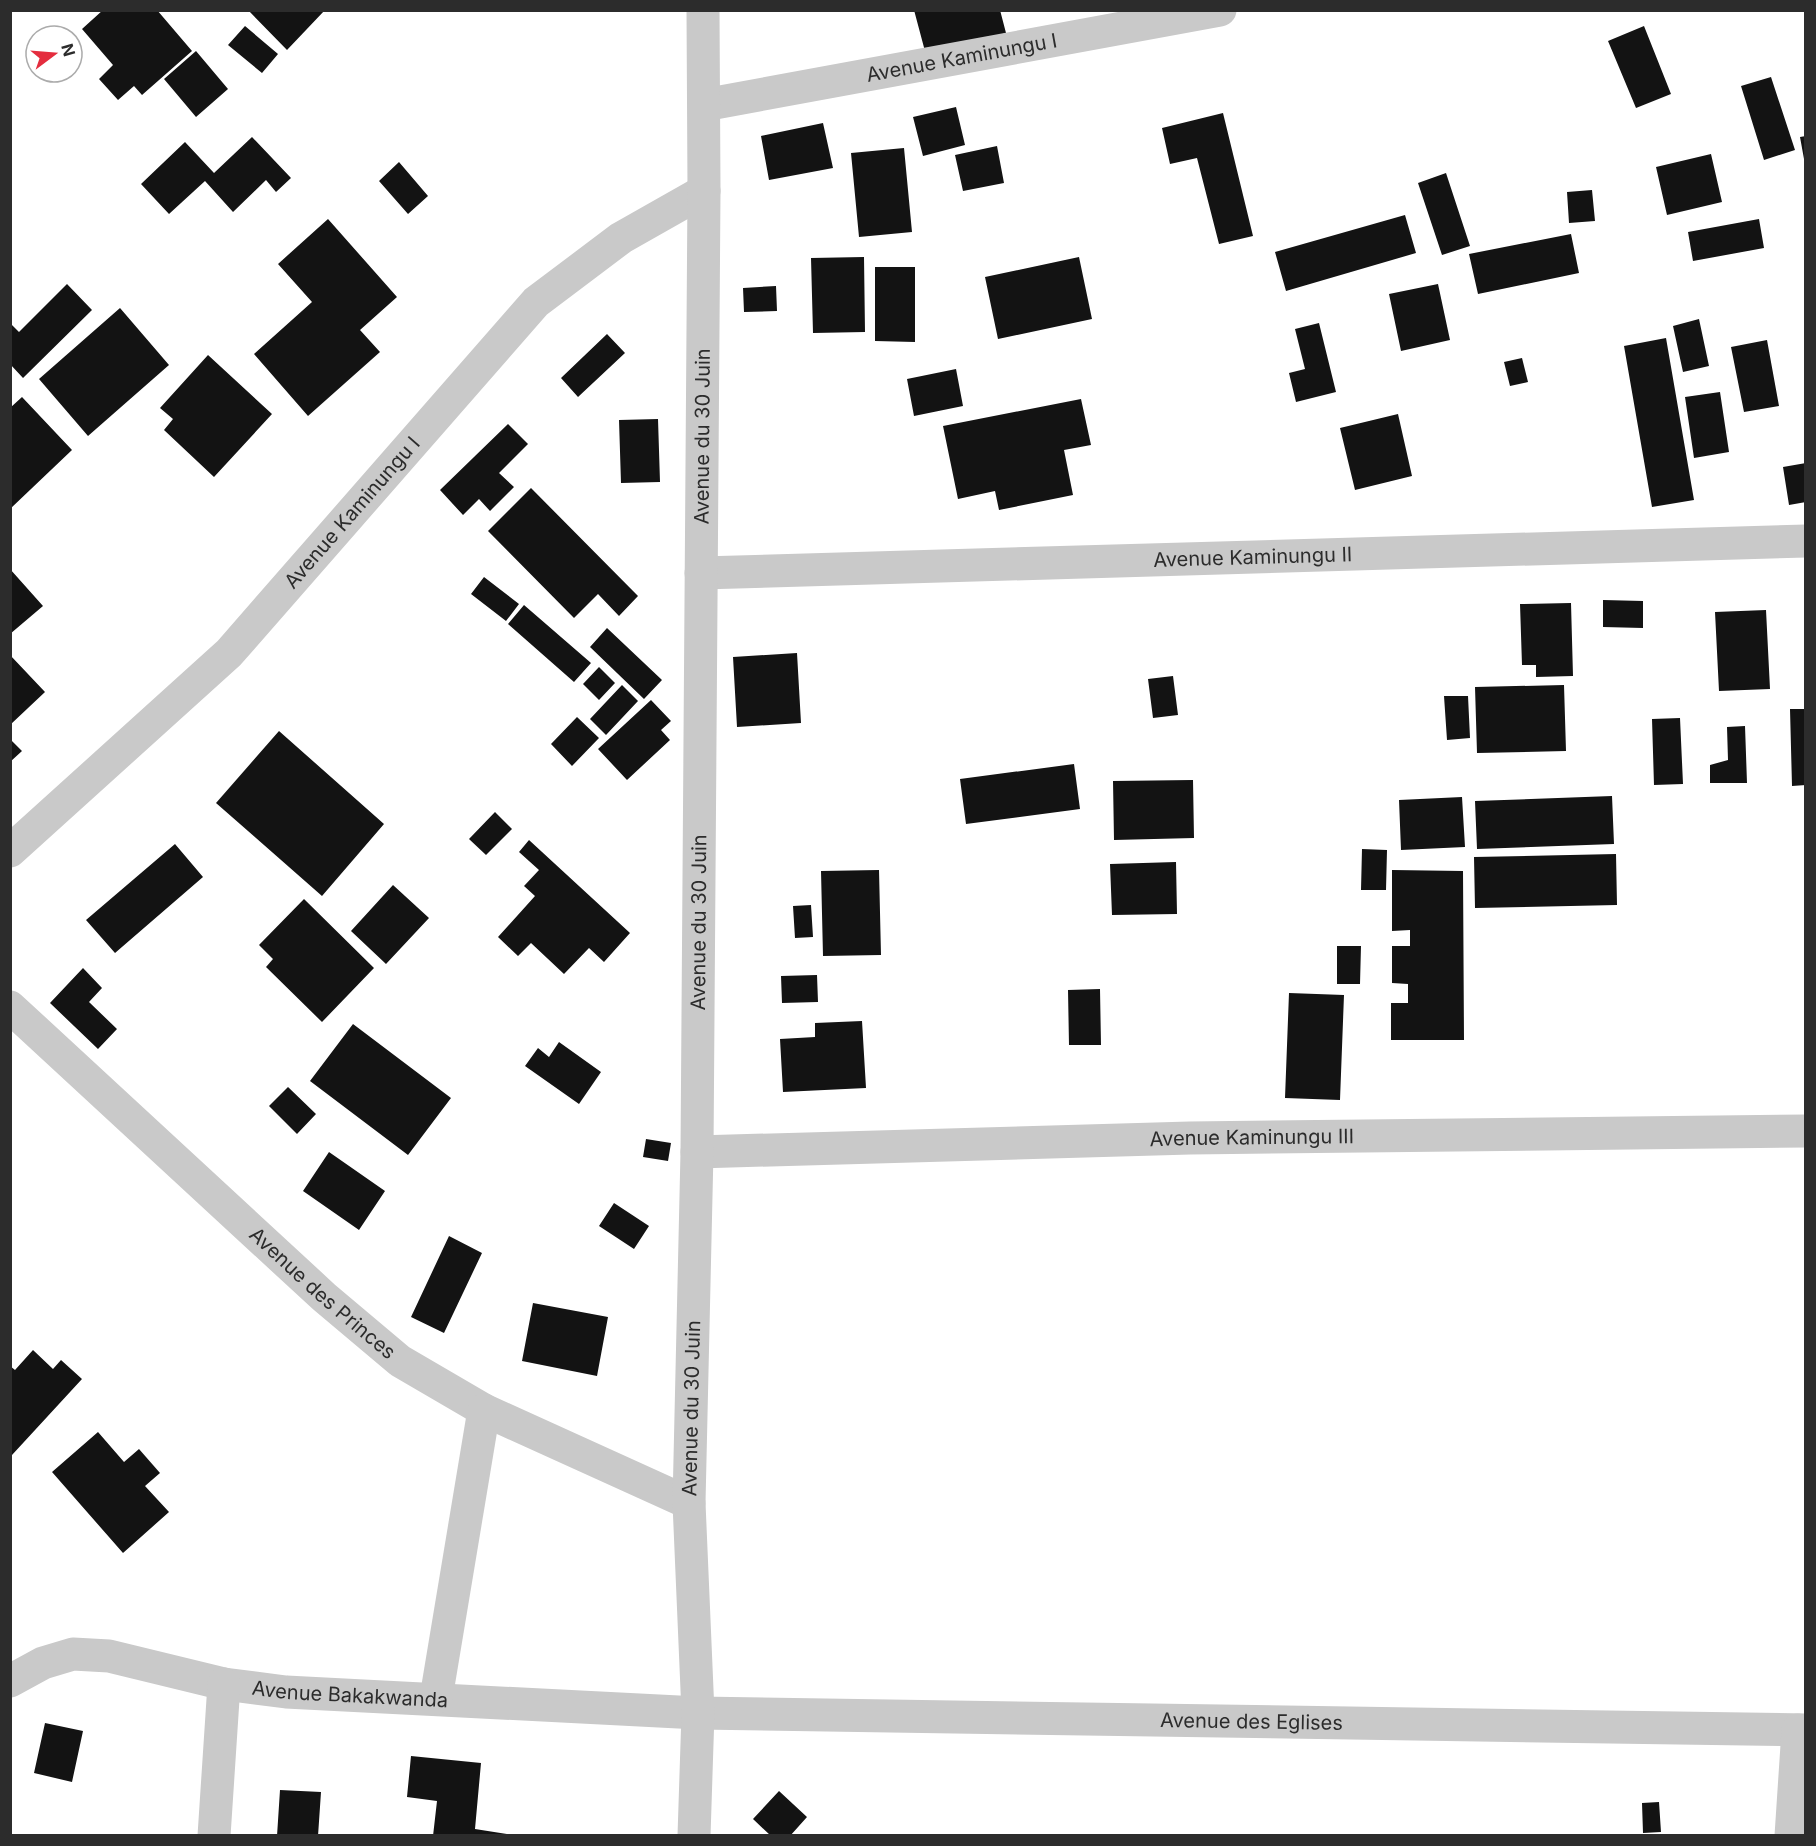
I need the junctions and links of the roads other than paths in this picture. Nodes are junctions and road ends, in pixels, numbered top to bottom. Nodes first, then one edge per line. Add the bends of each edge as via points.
1 (703, 10) edge
2 (1220, 10) edge
3 (704, 105) junction
4 (704, 191) junction
5 (1806, 541) edge
6 (701, 573) junction
7 (10, 851) edge
8 (10, 1007) edge
9 (1806, 1131) edge
10 (697, 1152) junction
11 (483, 1410) junction
12 (689, 1503) junction
13 (10, 1681) edge
14 (224, 1684) junction
15 (436, 1698) junction
16 (698, 1713) junction
17 (1802, 1730) edge
18 (214, 1836) edge
19 (694, 1836) edge
20 (1791, 1836) edge

1 - 3 street, Avenue du 30 Juin
2 - 3 street, Avenue Kaminungu I
3 - 4 street, Avenue du 30 Juin
4 - 6 street, Avenue du 30 Juin
4 - 7 street, Avenue Kaminungu I via 621,238 536,302 229,653
5 - 6 street, Avenue Kaminungu II
6 - 10 street, Avenue du 30 Juin
8 - 11 street, Avenue des Princes via 324,1297 400,1361
9 - 10 street, Avenue Kaminungu III via 1190,1138
10 - 12 street, Avenue du 30 Juin
11 - 12 street, Avenue des Princes
11 - 15 street
12 - 16 street, Avenue du 30 Juin
13 - 14 street, Avenue Bakakwanda via 43,1663 73,1654 109,1656
14 - 15 street, Avenue Bakakwanda via 286,1692
14 - 18 street
15 - 16 street, Avenue Bakakwanda
16 - 17 street, Avenue des Eglises
16 - 19 street, Avenue du 30 Juin
17 - 20 street

